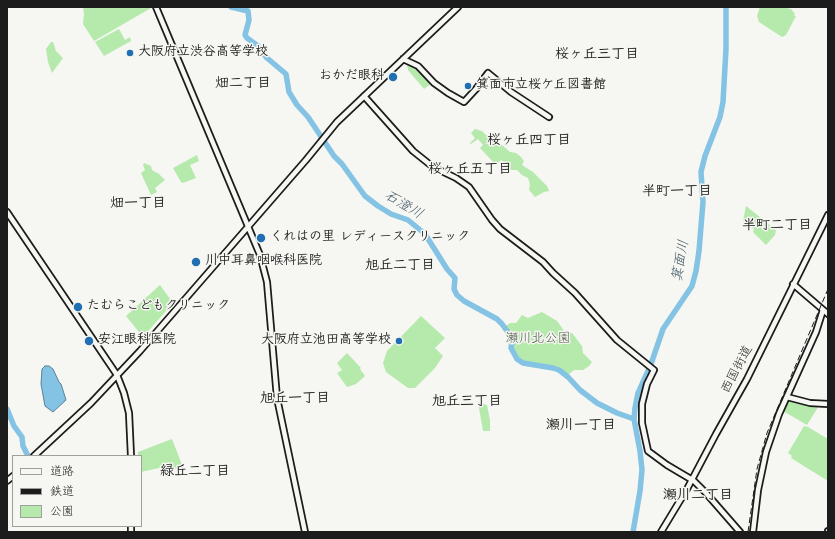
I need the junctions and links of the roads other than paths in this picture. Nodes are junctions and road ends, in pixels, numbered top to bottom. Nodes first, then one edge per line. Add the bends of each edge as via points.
1 (156, 7) edge
2 (458, 7) edge
3 (403, 59) junction
4 (364, 96) junction
5 (549, 117) dead end
6 (7, 212) edge
7 (828, 215) edge
8 (249, 226) junction
9 (793, 284) junction
10 (823, 310) junction
11 (828, 314) edge
12 (117, 375) junction
13 (787, 397) junction
14 (828, 404) edge
15 (35, 455) edge
16 (131, 455) edge
17 (692, 480) junction
18 (305, 532) edge
19 (661, 532) edge
20 (740, 532) edge
21 (753, 532) edge

1 - 8 street
2 - 3 street
3 - 4 street
3 - 5 street via 418,66 434,83 464,102 488,73
4 - 8 street via 337,122
4 - 17 street via 413,151 433,167 469,187 495,224 543,262 617,340 654,370 642,404 647,449
6 - 12 street
7 - 9 street, 西国街道
8 - 12 street
8 - 18 street via 267,282 277,398
9 - 10 street
9 - 17 street, 西国街道 via 750,373
10 - 11 street
10 - 13 street
12 - 15 street
12 - 16 street via 129,413
13 - 14 street via 810,403
13 - 21 street via 766,452
17 - 19 street, 西国街道
17 - 20 street

